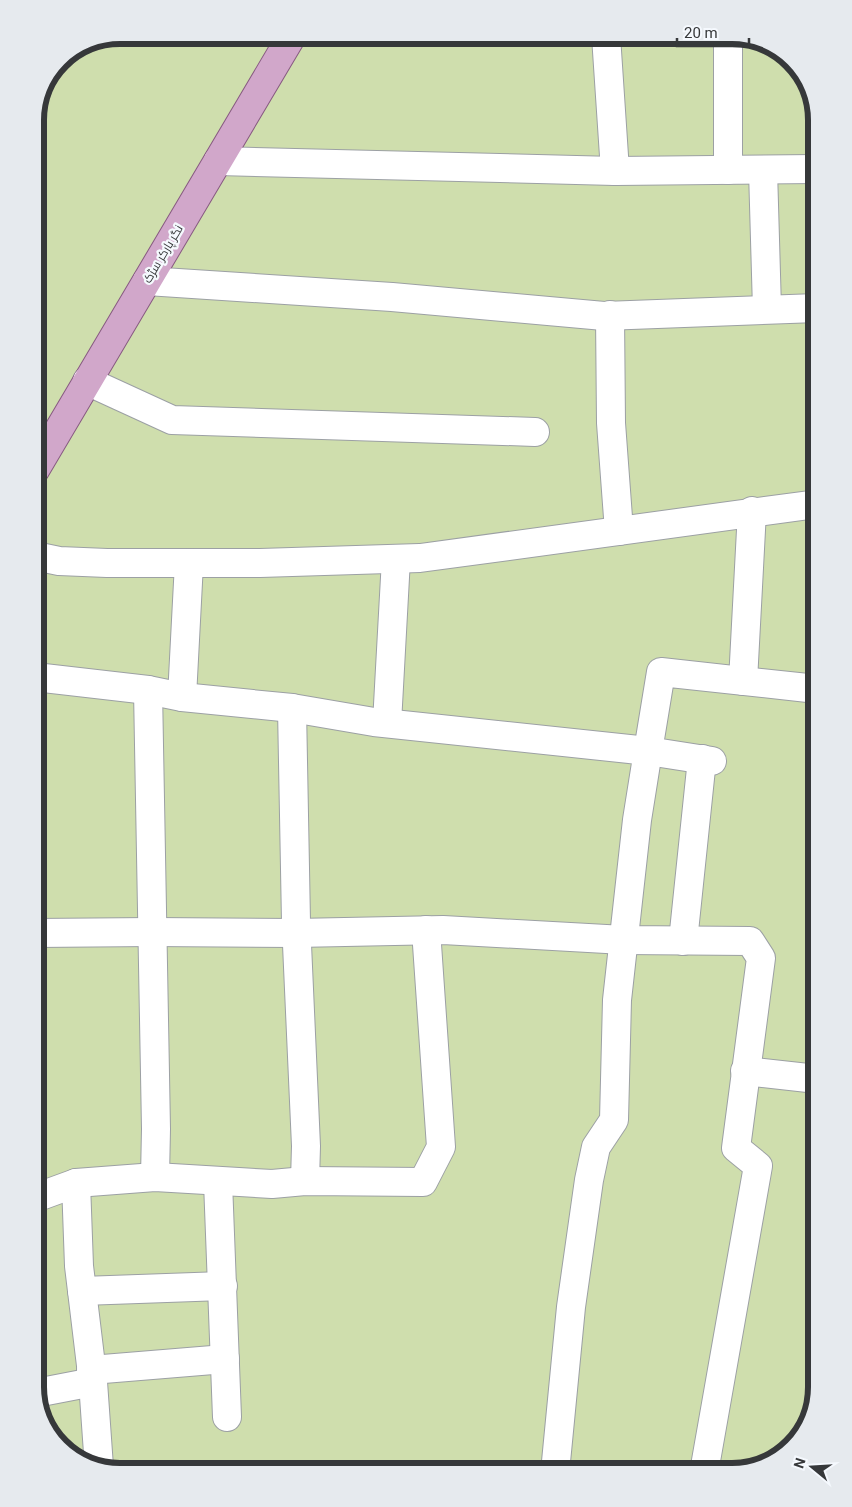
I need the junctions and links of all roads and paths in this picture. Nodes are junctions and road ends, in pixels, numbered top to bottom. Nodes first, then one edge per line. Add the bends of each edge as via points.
1 (288, 44) edge
2 (607, 44) edge
3 (728, 44) edge
4 (218, 161) junction
5 (808, 169) edge
6 (728, 170) junction
7 (763, 170) junction
8 (615, 171) junction
9 (147, 280) junction
10 (808, 308) edge
11 (767, 309) junction
12 (610, 315) junction
13 (87, 382) junction
14 (535, 432) dead end
15 (44, 455) edge
16 (808, 505) edge
17 (752, 511) junction
18 (619, 531) junction
19 (44, 558) edge
20 (396, 558) junction
21 (189, 563) junction
22 (44, 678) edge
23 (744, 681) junction
24 (808, 688) edge
25 (148, 690) junction
26 (182, 697) junction
27 (292, 708) junction
28 (387, 723) junction
29 (648, 751) junction
30 (426, 930) junction
31 (152, 932) junction
32 (44, 933) edge
33 (296, 933) junction
34 (624, 940) junction
35 (683, 941) junction
36 (745, 1072) junction
37 (808, 1078) edge
38 (155, 1178) junction
39 (305, 1181) junction
40 (218, 1182) junction
41 (76, 1183) junction
42 (44, 1195) edge
43 (222, 1286) junction
44 (82, 1291) junction
45 (225, 1358) junction
46 (92, 1376) junction
47 (44, 1391) edge
48 (228, 1417) dead end
49 (98, 1460) edge
50 (556, 1463) edge
51 (706, 1463) edge

1 - 4 main road, نگر پارکر سڑک
2 - 8 street
3 - 6 street
4 - 8 street
4 - 9 main road, نگر پارکر سڑک
5 - 7 street
6 - 7 street
6 - 8 street
7 - 11 street
9 - 12 street
9 - 13 main road, نگر پارکر سڑک
10 - 11 street
11 - 12 street
12 - 18 street via 611,423
13 - 14 street via 172,420
13 - 15 main road, نگر پارکر سڑک
16 - 17 street
17 - 18 street
17 - 23 street
18 - 20 street via 430,557
19 - 21 street via 107,563
20 - 21 street
20 - 28 street
21 - 26 street
22 - 25 street
23 - 24 street
23 - 29 street via 661,672
25 - 26 street
25 - 31 street
26 - 27 street
27 - 28 street
27 - 33 street
28 - 29 street
29 - 34 street
29 - 35 street via 707,760
30 - 33 street
30 - 34 street
30 - 39 street via 441,1147 423,1182
31 - 32 street
31 - 33 street
31 - 38 street
33 - 39 street
34 - 35 street
34 - 50 street via 617,1000 614,1120 596,1147 589,1180 571,1307
35 - 36 street via 750,941 761,958
36 - 37 street
36 - 51 street via 736,1148 758,1166
38 - 40 street
38 - 41 street
39 - 40 street via 272,1184
40 - 43 street
41 - 42 street
41 - 44 street
43 - 44 street
43 - 45 street
44 - 46 street
45 - 46 street
45 - 48 street
46 - 47 street
46 - 49 street

